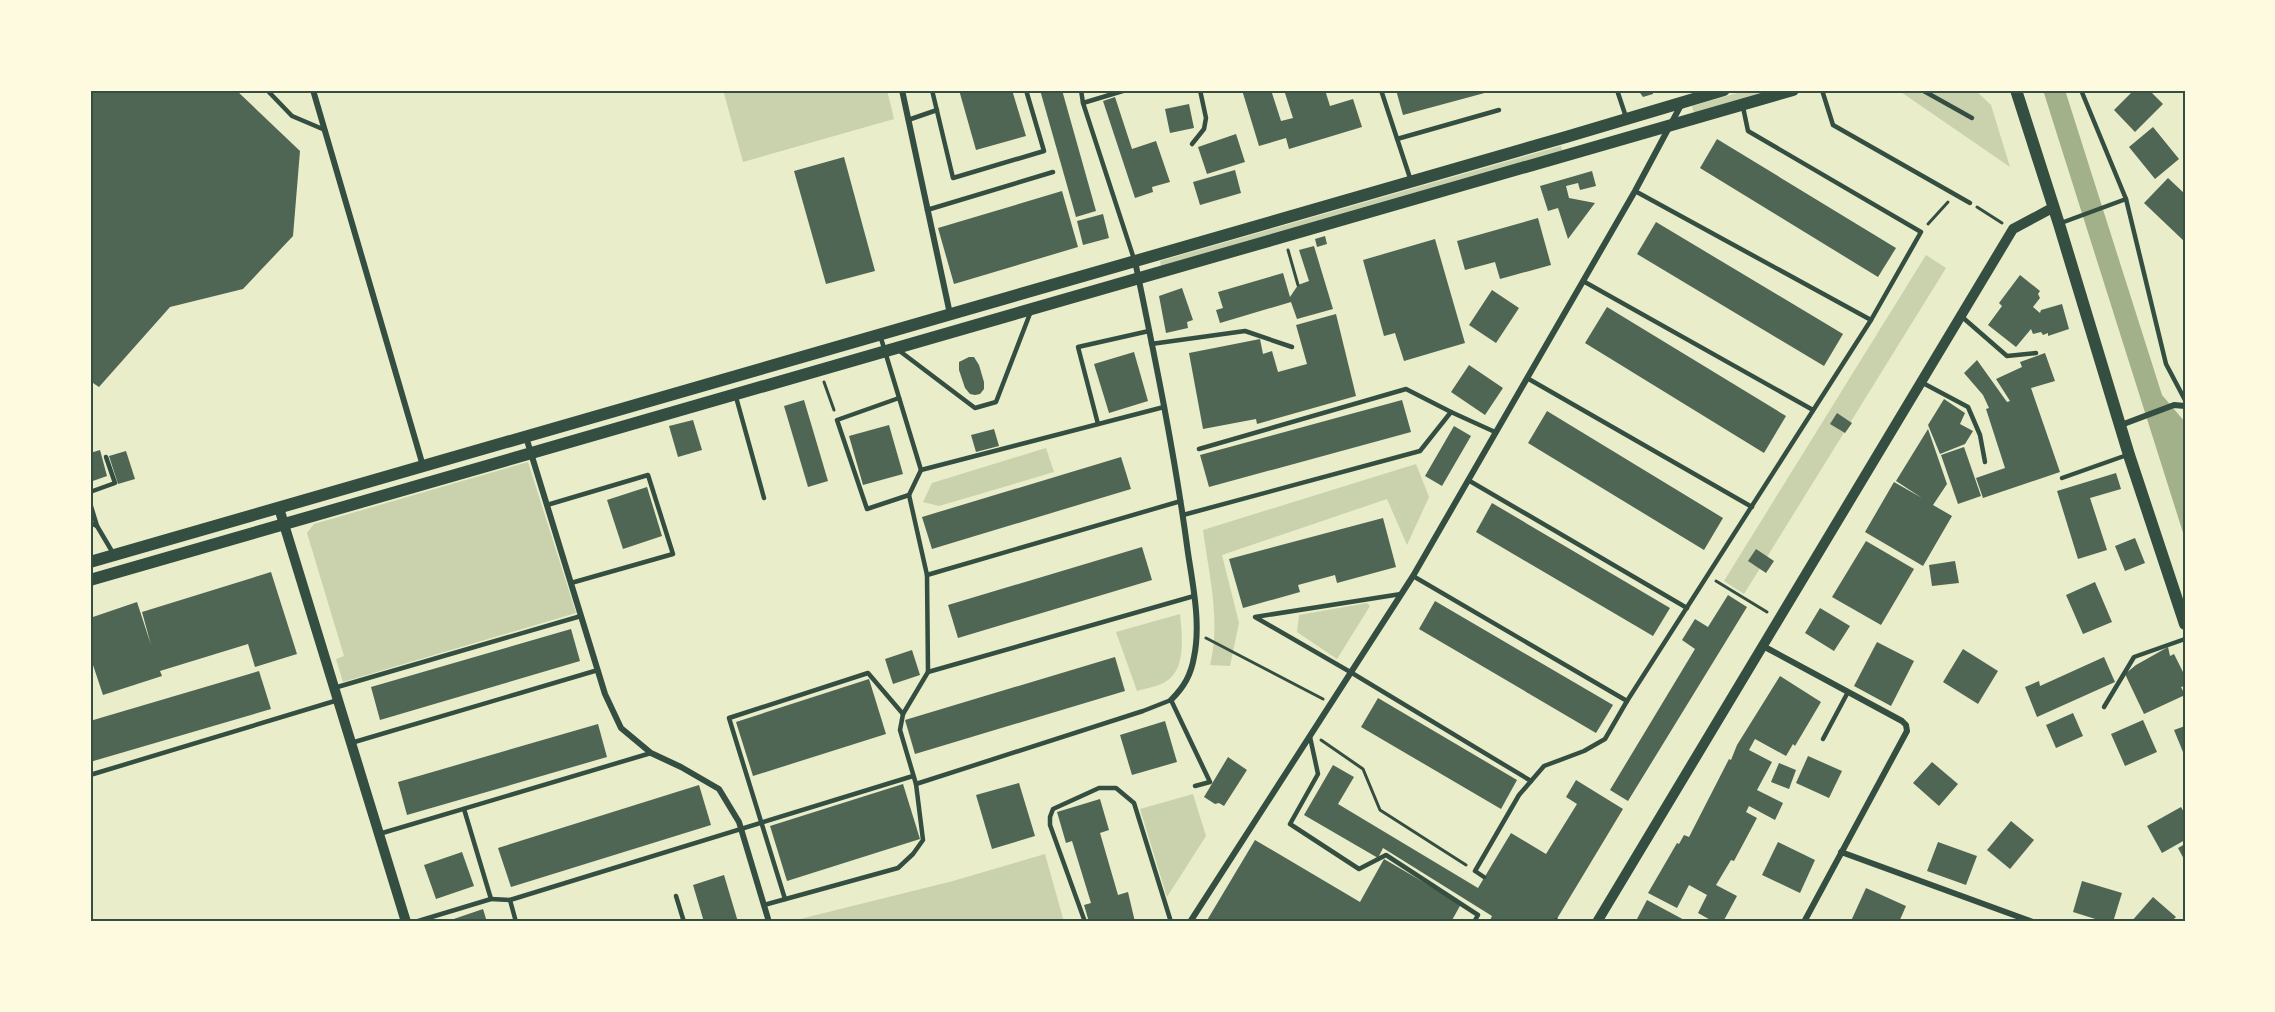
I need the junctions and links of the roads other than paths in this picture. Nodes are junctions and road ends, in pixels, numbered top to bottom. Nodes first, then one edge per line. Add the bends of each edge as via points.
1 (267, 90) edge
2 (313, 90) edge
3 (902, 90) edge
4 (932, 90) edge
5 (1026, 90) edge
6 (1081, 90) edge
7 (1126, 90) edge
8 (1200, 90) edge
9 (1381, 90) edge
10 (1617, 90) edge
11 (1724, 90) edge
12 (1793, 90) edge
13 (1822, 90) edge
14 (1922, 90) edge
15 (2016, 90) edge
16 (2080, 90) edge
17 (1083, 103) junction
18 (1682, 103) junction
19 (1742, 104) junction
20 (937, 110) junction
21 (1499, 110) dead end
22 (1972, 118) dead end
23 (1626, 119) junction
24 (908, 120) junction
25 (1668, 126) junction
26 (325, 130) junction
27 (1397, 139) junction
28 (1192, 144) dead end
29 (1053, 172) dead end
30 (1411, 182) junction
31 (1635, 191) junction
32 (2126, 199) junction
33 (1971, 203) road end
34 (2054, 207) junction
35 (927, 210) junction
36 (2059, 224) junction
37 (1135, 261) junction
38 (1138, 279) junction
39 (1583, 281) junction
40 (1032, 309) junction
41 (950, 314) junction
42 (1960, 316) junction
43 (1871, 320) junction
44 (1149, 331) junction
45 (880, 334) junction
46 (1151, 344) junction
47 (1292, 347) dead end
48 (890, 350) junction
49 (2036, 353) dead end
50 (1527, 378) junction
51 (1921, 382) junction
52 (735, 394) junction
53 (899, 398) junction
54 (2185, 400) edge
55 (2185, 406) edge
56 (1164, 407) junction
57 (1813, 410) junction
58 (1451, 412) junction
59 (1098, 424) junction
60 (2121, 425) junction
61 (1495, 432) junction
62 (526, 436) junction
63 (1198, 449) dead end
64 (531, 453) junction
65 (2129, 455) junction
66 (106, 457) dead end
67 (1985, 462) dead end
68 (423, 466) junction
69 (921, 470) junction
70 (2062, 478) dead end
71 (1468, 480) junction
72 (90, 492) edge
73 (909, 495) junction
74 (764, 498) dead end
75 (1181, 501) junction
76 (90, 503) edge
77 (547, 506) junction
78 (1752, 507) junction
79 (279, 508) junction
80 (1183, 515) junction
81 (90, 523) edge
82 (284, 524) junction
83 (98, 526) junction
84 (115, 555) junction
85 (90, 562) edge
86 (927, 575) junction
87 (1413, 576) junction
88 (90, 580) edge
89 (571, 583) junction
90 (1401, 594) junction
91 (1194, 596) junction
92 (1687, 608) junction
93 (581, 616) junction
94 (2185, 624) edge
95 (2185, 639) edge
96 (1763, 646) junction
97 (598, 670) junction
98 (928, 672) junction
99 (1353, 673) junction
100 (334, 688) junction
101 (1848, 692) junction
102 (338, 700) junction
103 (1171, 700) junction
104 (1627, 701) junction
105 (2104, 707) dead end
106 (903, 714) junction
107 (1312, 735) junction
108 (1824, 739) dead end
109 (351, 743) junction
110 (651, 753) junction
111 (90, 775) edge
112 (913, 776) junction
113 (1531, 781) junction
114 (916, 784) junction
115 (1194, 786) dead end
116 (464, 809) junction
117 (762, 823) junction
118 (742, 829) junction
119 (379, 834) junction
120 (1842, 852) junction
121 (1484, 877) dead end
122 (676, 896) dead end
123 (491, 899) junction
124 (785, 899) junction
125 (510, 900) junction
126 (764, 905) junction
127 (406, 922) edge
128 (415, 922) edge
129 (516, 922) edge
130 (684, 922) edge
131 (769, 922) edge
132 (1085, 922) edge
133 (1171, 922) edge
134 (1190, 922) edge
135 (1474, 922) edge
136 (1597, 922) edge
137 (1804, 922) edge
138 (2033, 922) edge

1 - 26 lane via 292,116
2 - 26 street
3 - 24 street
4 - 20 lane
5 - 20 lane via 1044,151 953,178
6 - 17 lane
7 - 17 lane
8 - 28 lane via 1206,118 1204,129
9 - 27 lane
10 - 23 lane
11 - 18 main road
12 - 19 main road
13 - 33 lane via 1833,125
14 - 22 lane
15 - 34 main road
16 - 32 lane
17 - 37 lane
18 - 23 main road
18 - 25 street
19 - 25 main road
19 - 43 lane via 1748,131 1921,231
20 - 24 lane
21 - 27 lane
23 - 30 main road
24 - 35 street
25 - 31 street
25 - 38 main road
26 - 68 street
27 - 30 lane
29 - 35 lane
30 - 37 main road
31 - 39 street
31 - 43 lane
32 - 36 lane
32 - 54 lane via 2166,364
34 - 36 main road
34 - 42 street via 2013,229
35 - 41 street
36 - 60 main road
37 - 38 street
37 - 41 main road
38 - 40 main road
38 - 44 street
39 - 50 street
39 - 57 lane
40 - 48 main road
40 - 48 lane via 996,402 975,408
41 - 45 main road
42 - 49 lane via 2007,356
42 - 51 street
43 - 57 lane
44 - 46 street
44 - 59 lane via 1078,347
45 - 48 lane
45 - 62 main road
46 - 47 lane via 1245,331
46 - 56 street
48 - 52 main road
48 - 53 lane
50 - 61 street
50 - 78 lane
51 - 67 lane via 1968,407 1980,435
51 - 96 street
52 - 64 main road
52 - 74 lane
53 - 69 lane
53 - 73 lane via 837,420 867,509
55 - 60 street via 2174,405
56 - 59 lane
56 - 75 street
57 - 78 lane
58 - 61 lane
58 - 63 lane via 1406,389
58 - 80 lane via 1419,451
59 - 69 lane
60 - 65 main road
61 - 71 street
62 - 64 street
62 - 68 main road
64 - 77 street
64 - 82 main road
65 - 70 lane
65 - 94 main road
66 - 72 lane via 115,483
68 - 79 main road
69 - 73 lane
71 - 87 street
71 - 92 lane
73 - 86 lane
75 - 80 street
75 - 86 lane
76 - 83 lane
77 - 89 street
77 - 89 lane via 648,475 673,554
78 - 92 lane
79 - 82 street
79 - 84 main road
80 - 91 street
81 - 83 lane
82 - 88 main road
82 - 100 street
83 - 84 lane
84 - 85 main road
86 - 98 lane
87 - 90 street
87 - 104 lane
89 - 93 street
90 - 99 street
90 - 99 lane via 1255,617
91 - 98 lane
91 - 103 street via 1195,656 1190,675
92 - 104 lane
93 - 97 street
93 - 100 lane
95 - 105 lane via 2133,657
96 - 101 street
96 - 136 street
97 - 109 lane
97 - 110 street via 621,728
98 - 106 lane
99 - 107 street
99 - 113 lane
100 - 102 street
101 - 108 lane
101 - 120 street via 1902,721 1907,731
102 - 109 street
102 - 111 lane
103 - 114 lane
103 - 115 lane via 1210,782
104 - 113 lane via 1605,739 1544,766
106 - 112 lane via 900,730
106 - 117 lane via 868,674 729,718
107 - 134 street
107 - 135 lane via 1318,774 1290,824 1359,869 1386,855 1478,915
109 - 119 street
110 - 116 lane
110 - 118 street via 719,789
112 - 114 lane
112 - 117 lane
113 - 121 lane via 1475,871
114 - 124 lane via 923,840 898,868
116 - 119 lane
116 - 123 lane
117 - 118 lane
117 - 124 lane
118 - 125 lane
118 - 126 street
119 - 127 street
120 - 137 street
120 - 138 street
122 - 130 lane
123 - 125 lane
123 - 128 lane
124 - 126 lane
125 - 129 lane
126 - 131 street
132 - 133 lane via 1050,817 1053,809 1099,789 1116,789 1134,803

